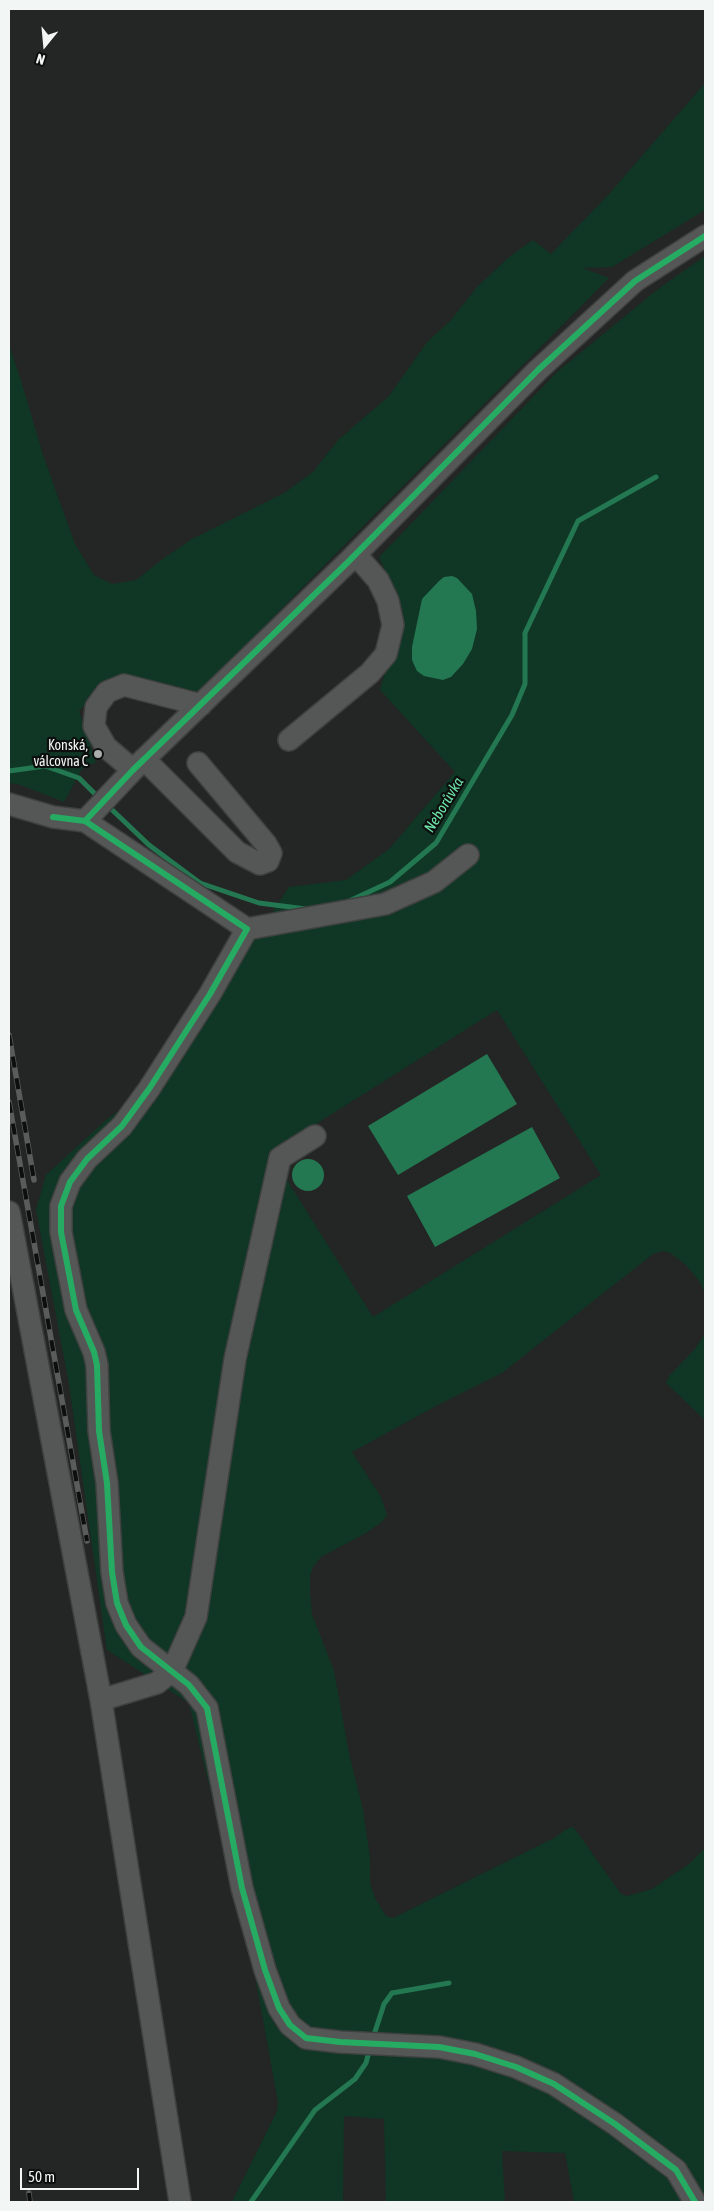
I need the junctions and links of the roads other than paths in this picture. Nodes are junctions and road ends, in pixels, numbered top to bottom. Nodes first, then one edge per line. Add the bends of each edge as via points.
1 (705, 236) edge
2 (356, 555) junction
3 (201, 704) junction
4 (289, 740) dead end
5 (198, 762) dead end
6 (139, 765) junction
7 (9, 804) edge
8 (87, 818) junction
9 (468, 855) dead end
10 (247, 929) junction
11 (315, 1136) dead end
12 (9, 1212) edge
13 (172, 1671) junction
14 (101, 1700) junction
15 (180, 2202) edge
16 (695, 2202) edge

1 - 2 street via 635,282 545,363
2 - 3 street
2 - 4 street via 378,580 388,602 394,625 386,654 370,673
3 - 6 street
3 - 6 street via 124,685 107,692 96,707 94,726 106,747
5 - 6 street via 266,844 270,853 268,861 260,864 238,852
6 - 8 street
7 - 8 street via 53,817
8 - 10 street
9 - 10 street via 434,882 385,904
10 - 13 street via 149,1089 122,1126 87,1159 70,1182 61,1206 61,1232 76,1310 97,1365 99,1431 107,1483 117,1603 126,1625 141,1647
11 - 13 street via 280,1158 235,1359 196,1617
12 - 14 street
13 - 14 street via 157,1683
13 - 16 street via 189,1685 207,1708 242,1888 265,1970 279,2008 290,2025 306,2038 439,2047 516,2067 554,2084 623,2130 676,2170
14 - 15 street

